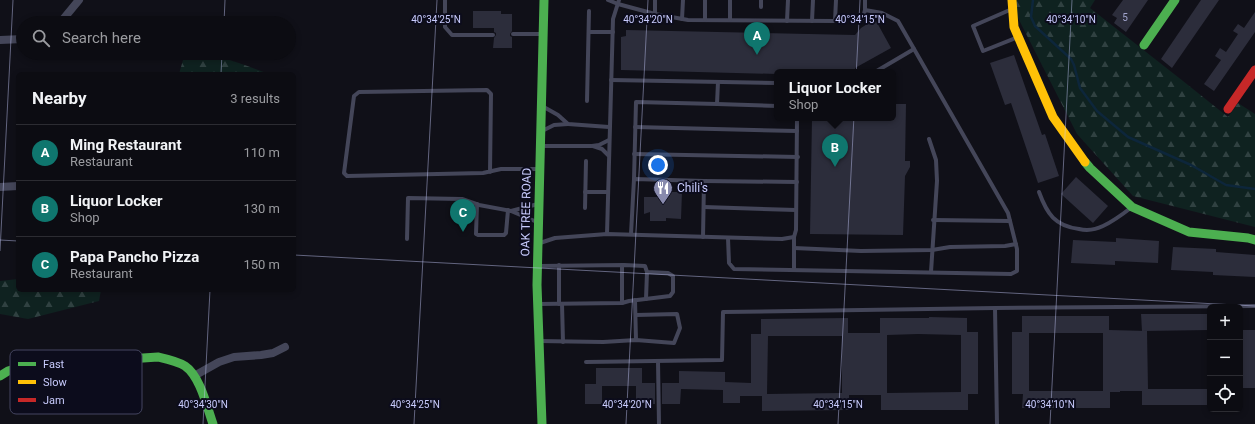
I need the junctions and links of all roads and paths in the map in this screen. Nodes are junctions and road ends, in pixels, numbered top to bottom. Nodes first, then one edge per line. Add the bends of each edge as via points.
1 (79, 0) edge
2 (445, 0) edge
3 (544, 0) edge
4 (608, 0) edge
5 (655, 0) edge
6 (682, 0) edge
7 (705, 0) edge
8 (730, 0) edge
9 (761, 0) edge
10 (788, 0) edge
11 (813, 0) edge
12 (836, 0) edge
13 (866, 0) edge
14 (1176, 0) edge
15 (619, 2) edge
16 (1013, 4) edge
17 (761, 8) dead end
18 (865, 10) junction
19 (589, 12) dead end
20 (655, 14) junction
21 (66, 16) edge
22 (682, 19) junction
23 (856, 19) dead end
24 (705, 20) junction
25 (730, 20) junction
26 (844, 20) dead end
27 (787, 21) junction
28 (812, 21) junction
29 (835, 21) junction
30 (589, 32) junction
31 (613, 32) junction
32 (513, 34) dead end
33 (543, 34) junction
34 (493, 35) dead end
35 (1018, 37) junction
36 (16, 39) edge
37 (0, 40) edge
38 (1144, 45) dead end
39 (914, 49) junction
40 (880, 69) edge
41 (1255, 70) edge
42 (611, 80) junction
43 (718, 82) junction
44 (774, 83) edge
45 (587, 101) dead end
46 (717, 104) junction
47 (541, 105) junction
48 (774, 106) edge
49 (1228, 109) dead end
50 (798, 121) edge
51 (568, 124) junction
52 (610, 127) junction
53 (635, 127) junction
54 (540, 131) junction
55 (797, 131) junction
56 (929, 139) dead end
57 (609, 140) junction
58 (539, 146) junction
59 (592, 146) junction
60 (634, 154) junction
61 (608, 155) junction
62 (798, 157) junction
63 (586, 161) dead end
64 (539, 169) junction
65 (490, 172) junction
66 (634, 179) junction
67 (704, 181) junction
68 (797, 182) junction
69 (16, 186) edge
70 (0, 187) edge
71 (585, 192) junction
72 (608, 192) junction
73 (1039, 192) dead end
74 (477, 204) junction
75 (538, 204) junction
76 (704, 207) junction
77 (1132, 207) junction
78 (585, 208) dead end
79 (509, 210) junction
80 (796, 210) junction
81 (933, 220) junction
82 (1010, 221) junction
83 (538, 222) junction
84 (607, 234) junction
85 (631, 234) junction
86 (794, 236) junction
87 (703, 237) junction
88 (728, 238) junction
89 (408, 239) dead end
90 (1255, 240) edge
91 (538, 244) junction
92 (1016, 244) junction
93 (794, 248) junction
94 (932, 250) junction
95 (622, 265) junction
96 (537, 266) junction
97 (559, 266) junction
98 (794, 270) junction
99 (646, 272) junction
100 (931, 272) junction
101 (646, 298) junction
102 (635, 300) junction
103 (538, 304) junction
104 (561, 304) junction
105 (622, 304) junction
106 (1255, 306) edge
107 (995, 308) junction
108 (636, 315) junction
109 (636, 340) junction
110 (539, 341) junction
111 (563, 342) junction
112 (285, 347) dead end
113 (142, 358) edge
114 (658, 361) junction
115 (586, 362) dead end
116 (10, 370) edge
117 (0, 376) edge
118 (194, 376) junction
119 (212, 424) edge
120 (542, 424) edge
121 (658, 424) edge
122 (997, 424) edge

1 - 21 street
2 - 34 lane via 445,27 452,35
3 - 33 street, OAK TREE ROAD
4 - 15 lane
5 - 20 lane
6 - 22 lane
7 - 24 lane
8 - 25 lane
9 - 17 lane
10 - 27 lane
11 - 28 lane
12 - 29 lane
13 - 18 lane
14 - 38 street
15 - 20 lane
15 - 31 lane via 613,19
16 - 35 street via 1014,27
16 - 35 lane via 973,26 983,51
18 - 23 lane via 863,18
18 - 39 lane via 882,13 898,21
19 - 30 lane
20 - 22 lane
22 - 24 lane
24 - 25 lane
25 - 27 lane
26 - 29 lane
27 - 28 lane
28 - 29 lane
30 - 31 lane
30 - 45 lane
31 - 42 lane
32 - 33 lane
33 - 47 street, OAK TREE ROAD
35 - 77 street via 1053,117 1090,168
36 - 37 street
39 - 40 lane
39 - 82 lane via 1008,213
41 - 49 street
42 - 43 lane
42 - 52 lane
43 - 44 lane
43 - 46 lane
46 - 48 lane
46 - 53 lane via 636,102
47 - 51 lane
47 - 54 street, OAK TREE ROAD
50 - 55 lane
51 - 52 lane
51 - 54 lane via 554,125
52 - 57 lane
53 - 55 lane
53 - 60 lane
54 - 58 street, OAK TREE ROAD
55 - 62 lane
56 - 81 lane via 936,160 937,181
57 - 59 lane
57 - 61 lane
58 - 59 lane
58 - 64 street, OAK TREE ROAD
59 - 61 lane via 602,149
60 - 62 lane
60 - 66 lane
61 - 72 lane
62 - 68 lane
63 - 71 lane
64 - 65 lane via 501,169
64 - 75 street, OAK TREE ROAD
65 - 65 lane via 347,176 344,173 354,96 359,92 487,90 491,94
66 - 67 lane
66 - 85 lane
67 - 68 lane
67 - 76 lane
68 - 80 lane
69 - 70 street
71 - 72 lane
71 - 78 lane
72 - 84 lane
73 - 77 lane via 1045,208 1058,223 1089,231 1103,227
74 - 79 lane
74 - 79 lane via 478,235 504,236
74 - 89 lane via 462,199 408,198
75 - 79 lane
75 - 83 street, OAK TREE ROAD
76 - 80 lane
76 - 87 lane
77 - 90 street via 1189,232
79 - 83 lane
80 - 86 lane
81 - 82 lane
81 - 94 lane
82 - 92 lane
83 - 91 street, OAK TREE ROAD
84 - 85 lane
84 - 91 lane via 555,238
85 - 87 lane
86 - 88 lane via 782,240
86 - 93 lane
87 - 88 lane
88 - 98 lane via 730,262 734,269
91 - 96 street, OAK TREE ROAD
92 - 94 lane
92 - 100 lane via 1017,271 1011,274
93 - 94 lane via 861,251
93 - 98 lane
94 - 100 lane
95 - 97 lane
95 - 99 lane via 645,266
95 - 105 lane
96 - 97 lane
96 - 103 street, OAK TREE ROAD
97 - 104 lane
98 - 100 lane
99 - 101 lane
99 - 101 lane via 668,273 673,276 673,292 670,296
101 - 102 lane
102 - 105 lane
102 - 108 lane
103 - 104 lane
103 - 110 street, OAK TREE ROAD
104 - 105 lane
104 - 111 lane
106 - 107 lane
107 - 114 lane via 723,312 722,360
107 - 122 lane
108 - 109 lane
108 - 109 lane via 677,314 680,328 674,343
109 - 111 lane
110 - 111 lane
110 - 120 street, OAK TREE ROAD
112 - 118 street via 273,353 224,360
113 - 118 street via 158,357 172,360 186,367
114 - 115 lane
114 - 121 lane
116 - 117 street
118 - 119 street

